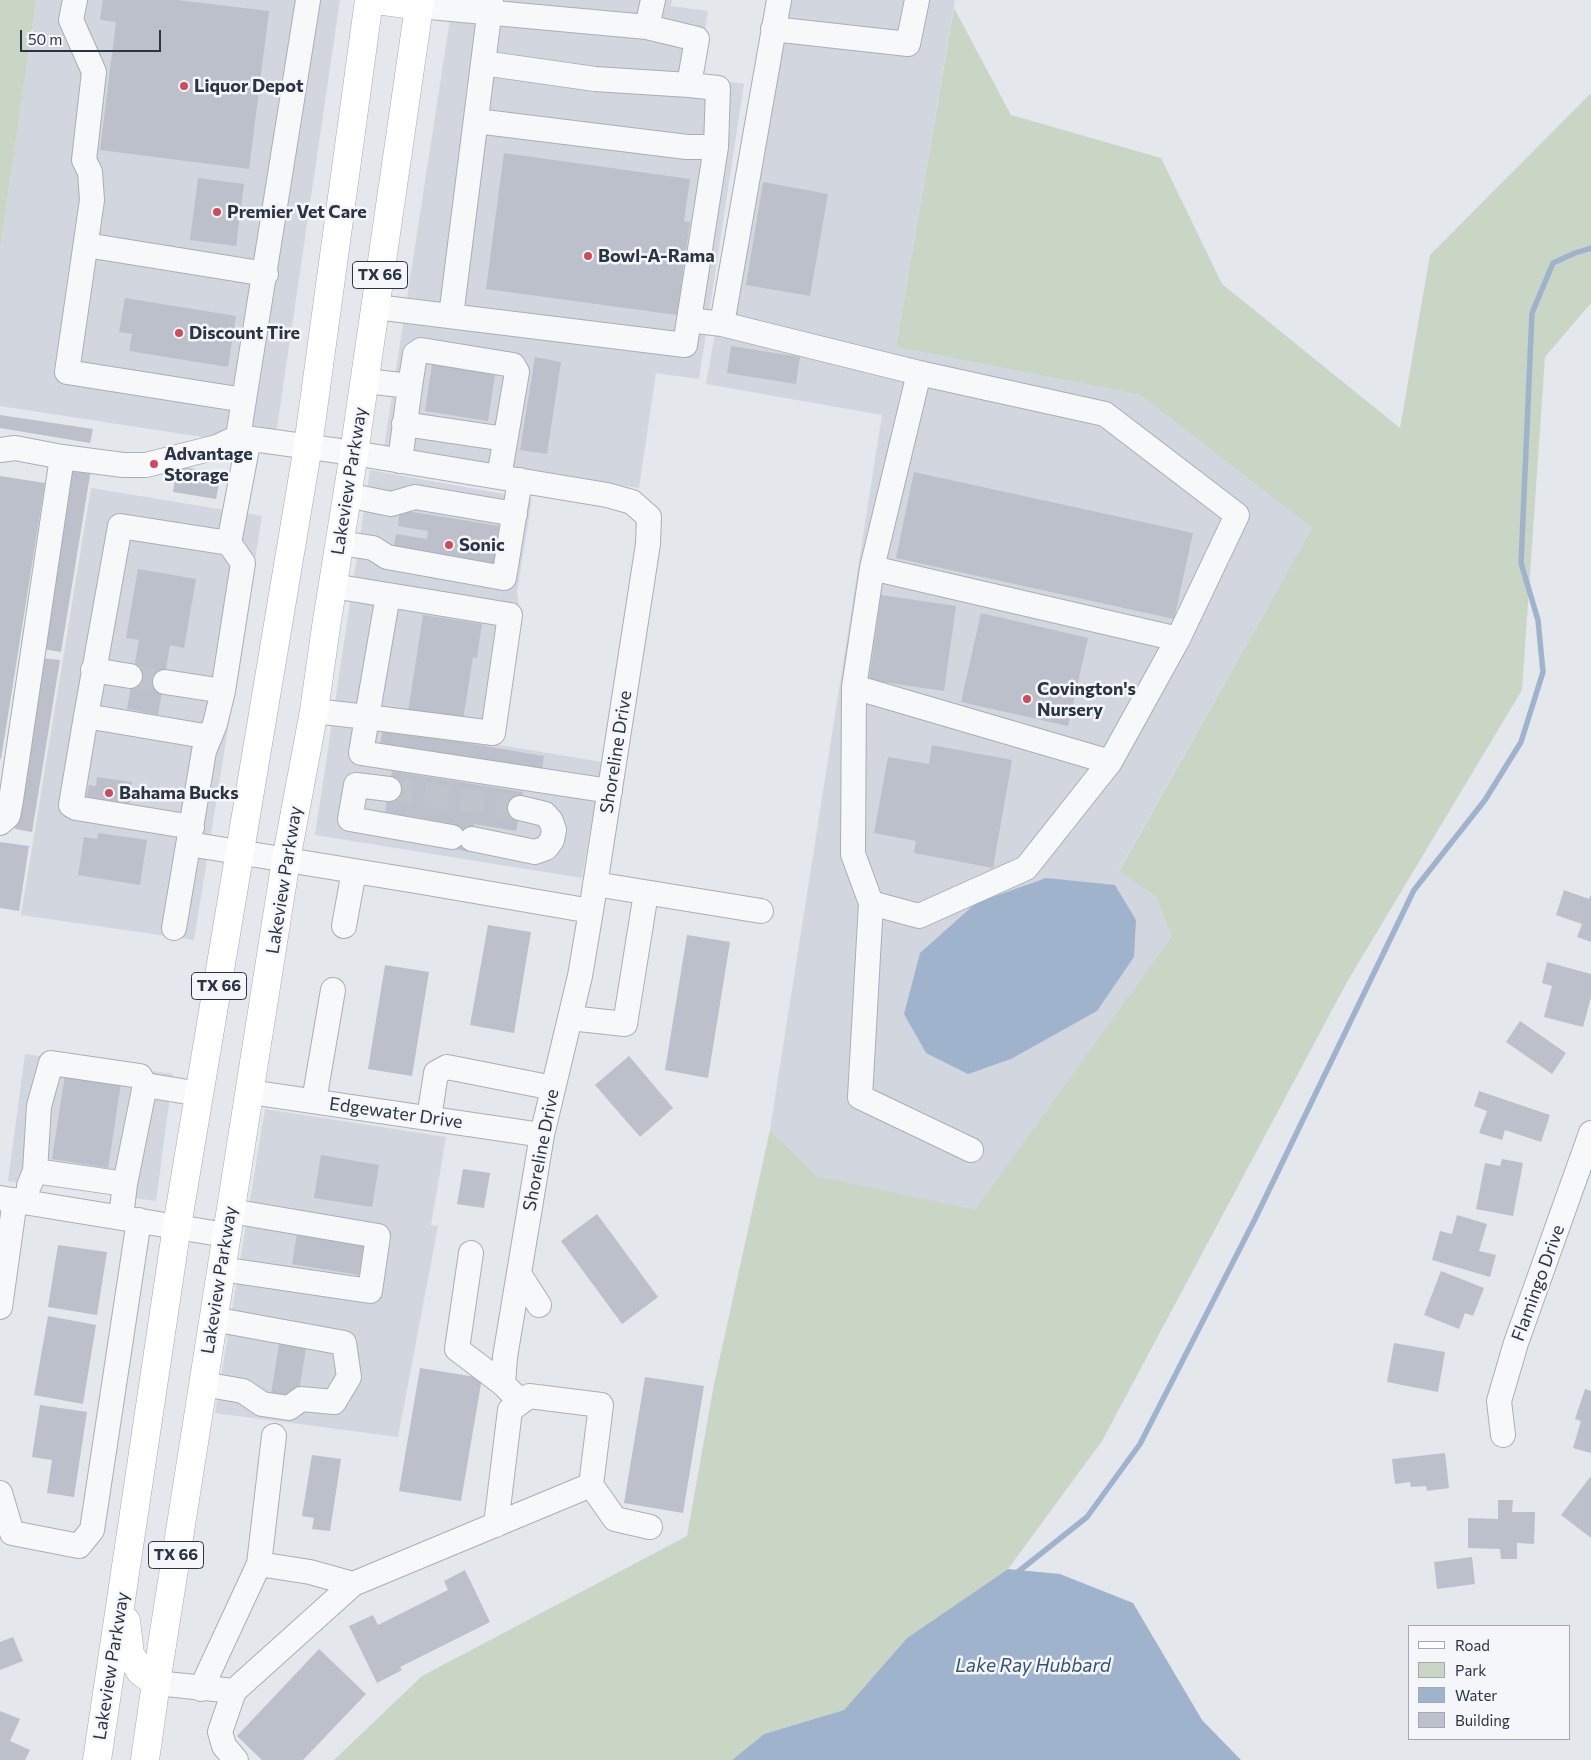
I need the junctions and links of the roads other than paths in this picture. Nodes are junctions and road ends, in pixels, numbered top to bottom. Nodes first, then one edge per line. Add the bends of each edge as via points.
1 (75, 0) edge
2 (308, 0) edge
3 (369, 0) edge
4 (375, 0) edge
5 (653, 0) edge
6 (779, 0) edge
7 (917, 0) edge
8 (419, 3) edge
9 (490, 6) edge
10 (647, 27) junction
11 (773, 29) junction
12 (483, 63) junction
13 (690, 84) junction
14 (476, 120) junction
15 (716, 147) junction
16 (86, 245) junction
17 (266, 274) junction
18 (376, 307) junction
19 (451, 316) junction
20 (689, 320) junction
21 (722, 324) junction
22 (919, 373) junction
23 (365, 380) junction
24 (410, 386) junction
25 (244, 400) junction
26 (404, 424) junction
27 (244, 437) junction
28 (505, 439) junction
29 (308, 446) junction
30 (0, 450) edge
31 (354, 453) junction
32 (62, 457) junction
33 (400, 460) junction
34 (510, 479) junction
35 (347, 495) junction
36 (515, 514) junction
37 (229, 543) junction
38 (340, 543) junction
39 (872, 568) junction
40 (333, 586) junction
41 (388, 595) junction
42 (1178, 639) junction
43 (93, 670) junction
44 (130, 676) tunnel mouth
45 (165, 682) tunnel mouth
46 (854, 687) junction
47 (223, 691) junction
48 (314, 711) junction
49 (86, 716) junction
50 (368, 717) junction
51 (210, 737) junction
52 (361, 753) junction
53 (1110, 762) junction
54 (356, 785) junction
55 (389, 789) tunnel mouth
56 (610, 791) junction
57 (520, 808) tunnel mouth
58 (0, 823) edge
59 (190, 835) junction
60 (241, 852) junction
61 (286, 860) junction
62 (354, 871) junction
63 (596, 884) junction
64 (646, 893) junction
65 (871, 903) junction
66 (591, 911) junction
67 (761, 911) dead end
68 (344, 926) dead end
69 (174, 928) dead end
70 (333, 990) dead end
71 (570, 1018) junction
72 (145, 1086) junction
73 (553, 1088) junction
74 (250, 1092) junction
75 (200, 1094) junction
76 (314, 1101) junction
77 (429, 1118) junction
78 (1591, 1134) edge
79 (542, 1135) junction
80 (971, 1150) dead end
81 (35, 1171) junction
82 (125, 1184) junction
83 (13, 1200) edge
84 (130, 1219) junction
85 (228, 1223) junction
86 (177, 1226) junction
87 (471, 1254) dead end
88 (221, 1269) junction
89 (518, 1274) junction
90 (539, 1305) dead end
91 (0, 1307) edge
92 (213, 1319) junction
93 (203, 1384) junction
94 (503, 1384) junction
95 (521, 1402) junction
96 (1503, 1435) dead end
97 (274, 1436) dead end
98 (591, 1485) junction
99 (0, 1493) edge
100 (496, 1525) junction
101 (650, 1526) dead end
102 (130, 1537) junction
103 (259, 1564) junction
104 (353, 1584) junction
105 (156, 1683) junction
106 (218, 1690) junction
107 (97, 1760) edge
108 (145, 1760) edge
109 (236, 1760) edge

1 - 16 street via 71,20 94,72 84,160 90,172 92,192
2 - 17 street
3 - 29 main road, Lakeview Parkway / TX 66
4 - 8 main road
5 - 10 street
6 - 11 street
7 - 11 street via 908,44
8 - 9 street
8 - 18 main road, Lakeview Parkway / TX 66
9 - 10 street
9 - 12 street
10 - 13 street via 697,39
11 - 21 street
12 - 13 street via 594,79
12 - 14 street
13 - 15 street via 718,88
14 - 15 street via 688,147
14 - 19 street
15 - 20 street
16 - 17 street
16 - 25 street via 67,372
17 - 25 street
18 - 19 street
18 - 23 main road, Lakeview Parkway / TX 66
19 - 20 street via 685,345
20 - 21 street
21 - 22 street
22 - 39 street
22 - 42 street via 1105,414 1237,515
23 - 24 street
23 - 31 main road, Lakeview Parkway / TX 66
24 - 26 street
24 - 28 street via 415,354 420,350 513,365 517,372
25 - 27 street
26 - 28 street
26 - 33 street
27 - 29 street, Shoreline Drive
27 - 32 street via 146,465
27 - 37 street
28 - 34 street
29 - 31 street, Shoreline Drive
29 - 60 main road, Lakeview Parkway / TX 66
30 - 32 street via 15,448
31 - 33 street, Shoreline Drive
31 - 35 main road, Lakeview Parkway / TX 66
32 - 58 street via 11,800 8,816
33 - 34 street, Shoreline Drive
34 - 36 street
34 - 56 street, Shoreline Drive via 607,495 632,502 649,517 648,544
35 - 36 street via 391,504 415,497
35 - 38 main road, Lakeview Parkway / TX 66
36 - 38 street via 504,578 387,557 373,548
37 - 43 street via 120,526
37 - 47 street via 243,563
38 - 40 main road, Lakeview Parkway / TX 66
39 - 42 street
39 - 46 street
40 - 41 street
40 - 48 main road, Lakeview Parkway / TX 66
41 - 50 street
41 - 50 street via 510,615 493,733
42 - 53 street
43 - 44 street
43 - 49 street
45 - 47 street
46 - 53 street
46 - 65 street via 853,854
47 - 51 street
48 - 50 street
48 - 61 main road, Lakeview Parkway / TX 66
49 - 51 street
49 - 59 street via 72,805
50 - 52 street
51 - 59 street via 204,752
52 - 54 street
52 - 56 street
53 - 65 street via 1026,868 919,916
54 - 55 street
54 - 57 street via 350,819 535,852 546,848 554,830 551,821 545,814
56 - 63 street, Shoreline Drive
59 - 60 street
59 - 69 street
60 - 61 street
60 - 75 main road, Lakeview Parkway / TX 66
61 - 62 street
61 - 74 main road, Lakeview Parkway / TX 66
62 - 66 street
62 - 68 street
63 - 64 street
63 - 66 street, Shoreline Drive
64 - 67 street
64 - 71 street via 625,1024
65 - 80 street via 860,1097
66 - 71 street, Shoreline Drive
70 - 76 street
71 - 73 street, Shoreline Drive
72 - 75 street
72 - 81 street via 140,1076 51,1062 39,1106
72 - 82 street
73 - 77 street via 447,1067 436,1073
73 - 79 street, Shoreline Drive
74 - 76 street, Edgewater Drive
74 - 85 main road, Lakeview Parkway / TX 66
75 - 86 main road, Lakeview Parkway / TX 66
76 - 77 street, Edgewater Drive
77 - 79 street, Edgewater Drive
78 - 96 street, Flamingo Drive via 1516,1343 1500,1401
79 - 89 street, Shoreline Drive
81 - 82 street
81 - 83 street
82 - 84 street
83 - 84 street
83 - 91 street
84 - 86 street
84 - 99 street via 92,1530 78,1546 12,1533
85 - 86 street
85 - 88 main road, Lakeview Parkway / TX 66
85 - 88 street via 309,1223 378,1236 370,1291
86 - 102 main road, Lakeview Parkway / TX 66
87 - 94 street via 457,1349
88 - 92 main road, Lakeview Parkway / TX 66
89 - 90 street
89 - 94 street, Shoreline Drive
92 - 93 main road, Lakeview Parkway / TX 66
92 - 93 street via 344,1343 349,1377 334,1402 301,1398 289,1408 262,1404 243,1391
93 - 105 main road, Lakeview Parkway / TX 66
94 - 95 street
95 - 98 street via 529,1396 602,1405
95 - 100 street via 510,1410
97 - 103 street
98 - 100 street
98 - 101 street via 614,1519
100 - 104 street
102 - 105 main road via 126,1623 130,1654 140,1672
102 - 107 main road, Lakeview Parkway / TX 66
103 - 104 street via 310,1572
103 - 106 street
104 - 106 street
105 - 106 street
105 - 108 main road, Lakeview Parkway / TX 66
106 - 109 street via 220,1732 224,1746

